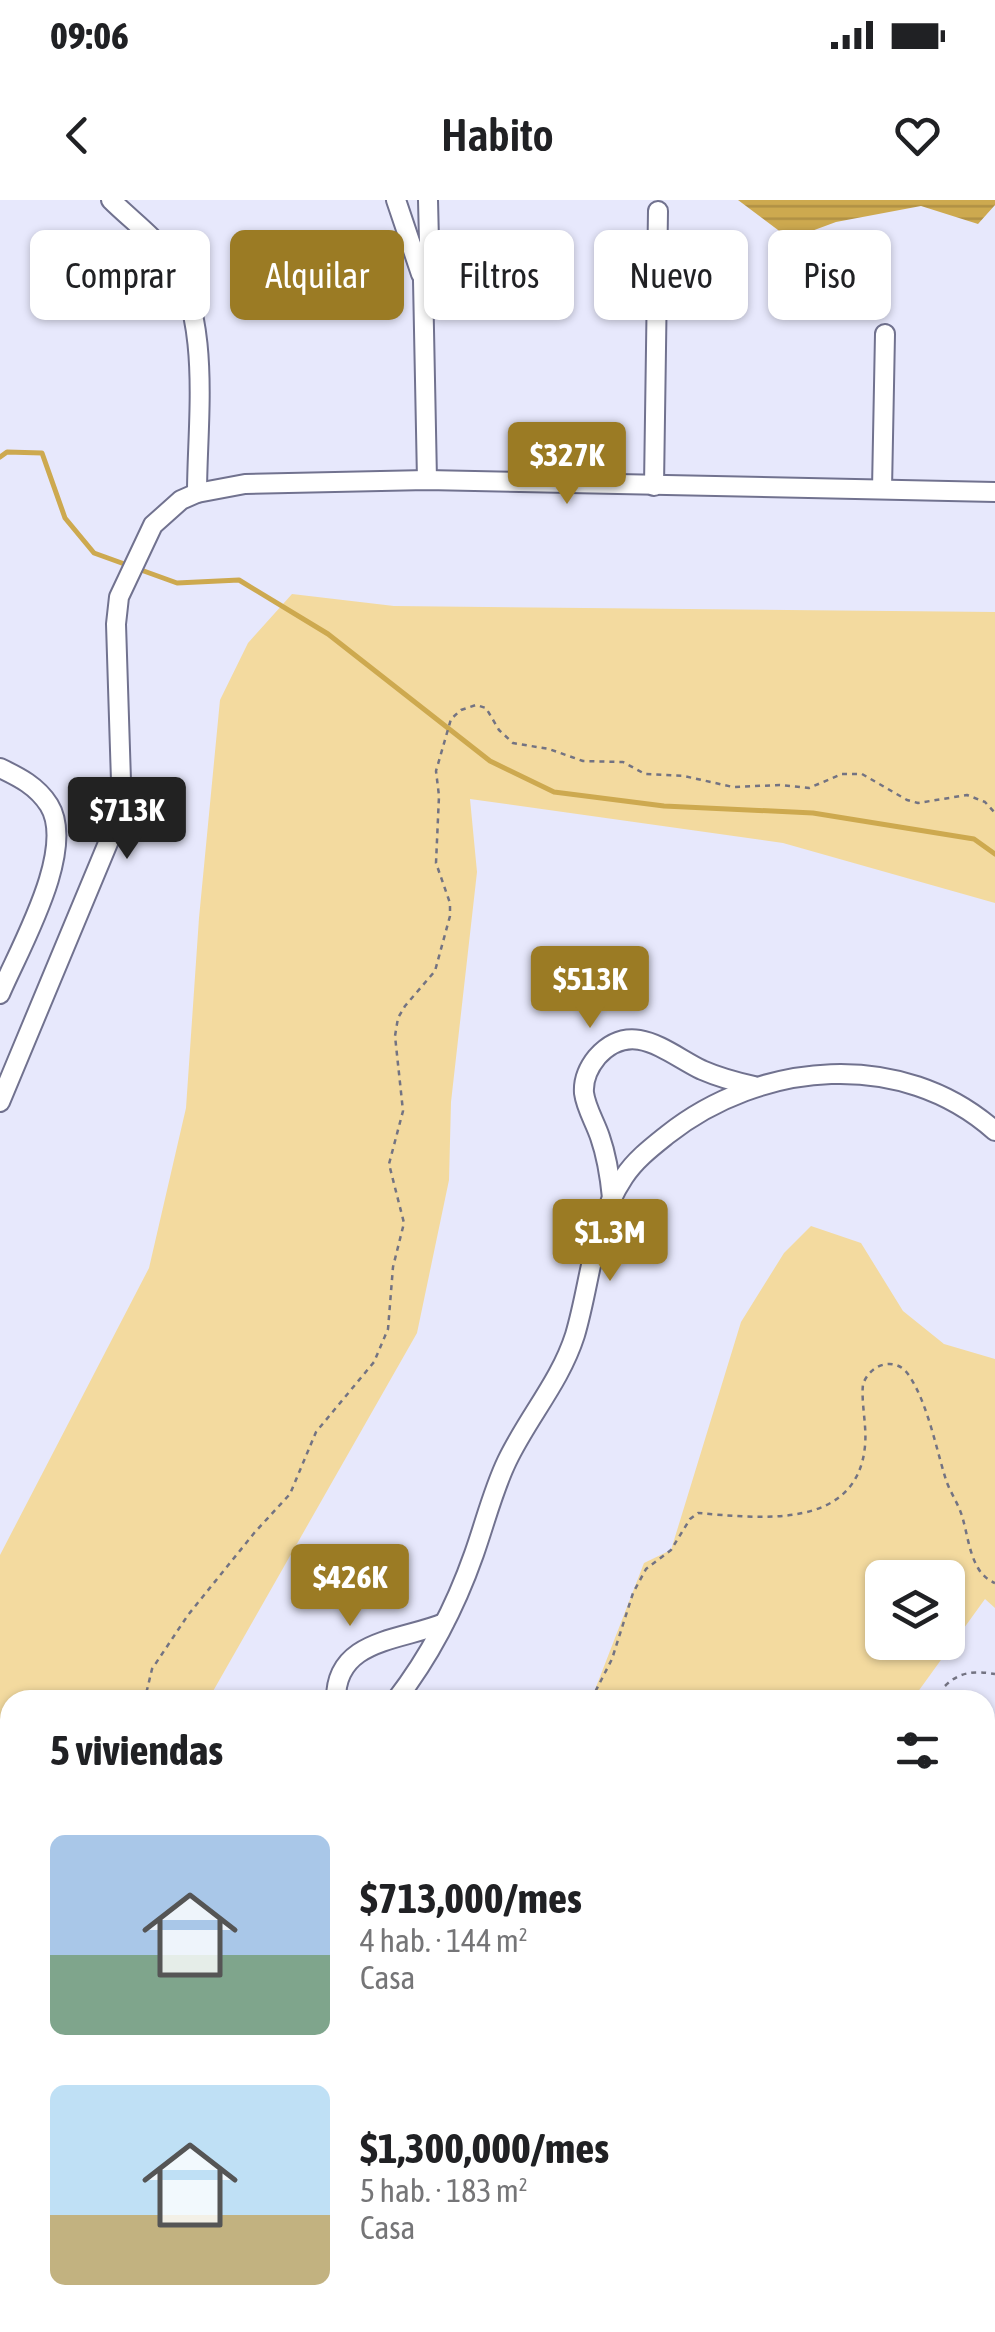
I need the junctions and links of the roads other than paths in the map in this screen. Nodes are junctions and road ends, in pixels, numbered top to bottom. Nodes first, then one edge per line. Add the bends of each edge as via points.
1 (111, 200) edge
2 (396, 200) edge
3 (428, 200) edge
4 (658, 211) dead end
5 (423, 280) junction
6 (885, 334) dead end
7 (427, 480) junction
8 (654, 486) junction
9 (882, 490) junction
10 (995, 492) edge
11 (197, 494) junction
12 (0, 768) edge
13 (0, 994) edge
14 (754, 1086) junction
15 (0, 1102) edge
16 (995, 1131) edge
17 (612, 1198) junction
18 (444, 1623) junction
19 (336, 1690) edge
20 (402, 1690) edge

1 - 11 street via 166,253 193,314
2 - 5 street
3 - 5 street
4 - 8 street
5 - 7 street
6 - 9 street
7 - 8 street
7 - 11 street via 244,484
8 - 9 street
9 - 10 street
11 - 15 street via 165,512 140,548 116,609 122,781 113,832
12 - 13 street via 25,780 48,804 58,847
14 - 16 street via 805,1074 869,1075 956,1104
14 - 17 street via 679,1125 647,1151
14 - 17 street via 649,1042 608,1046 586,1074 584,1088
17 - 18 street via 566,1360 508,1459
18 - 19 street via 361,1650 343,1667
18 - 20 street

